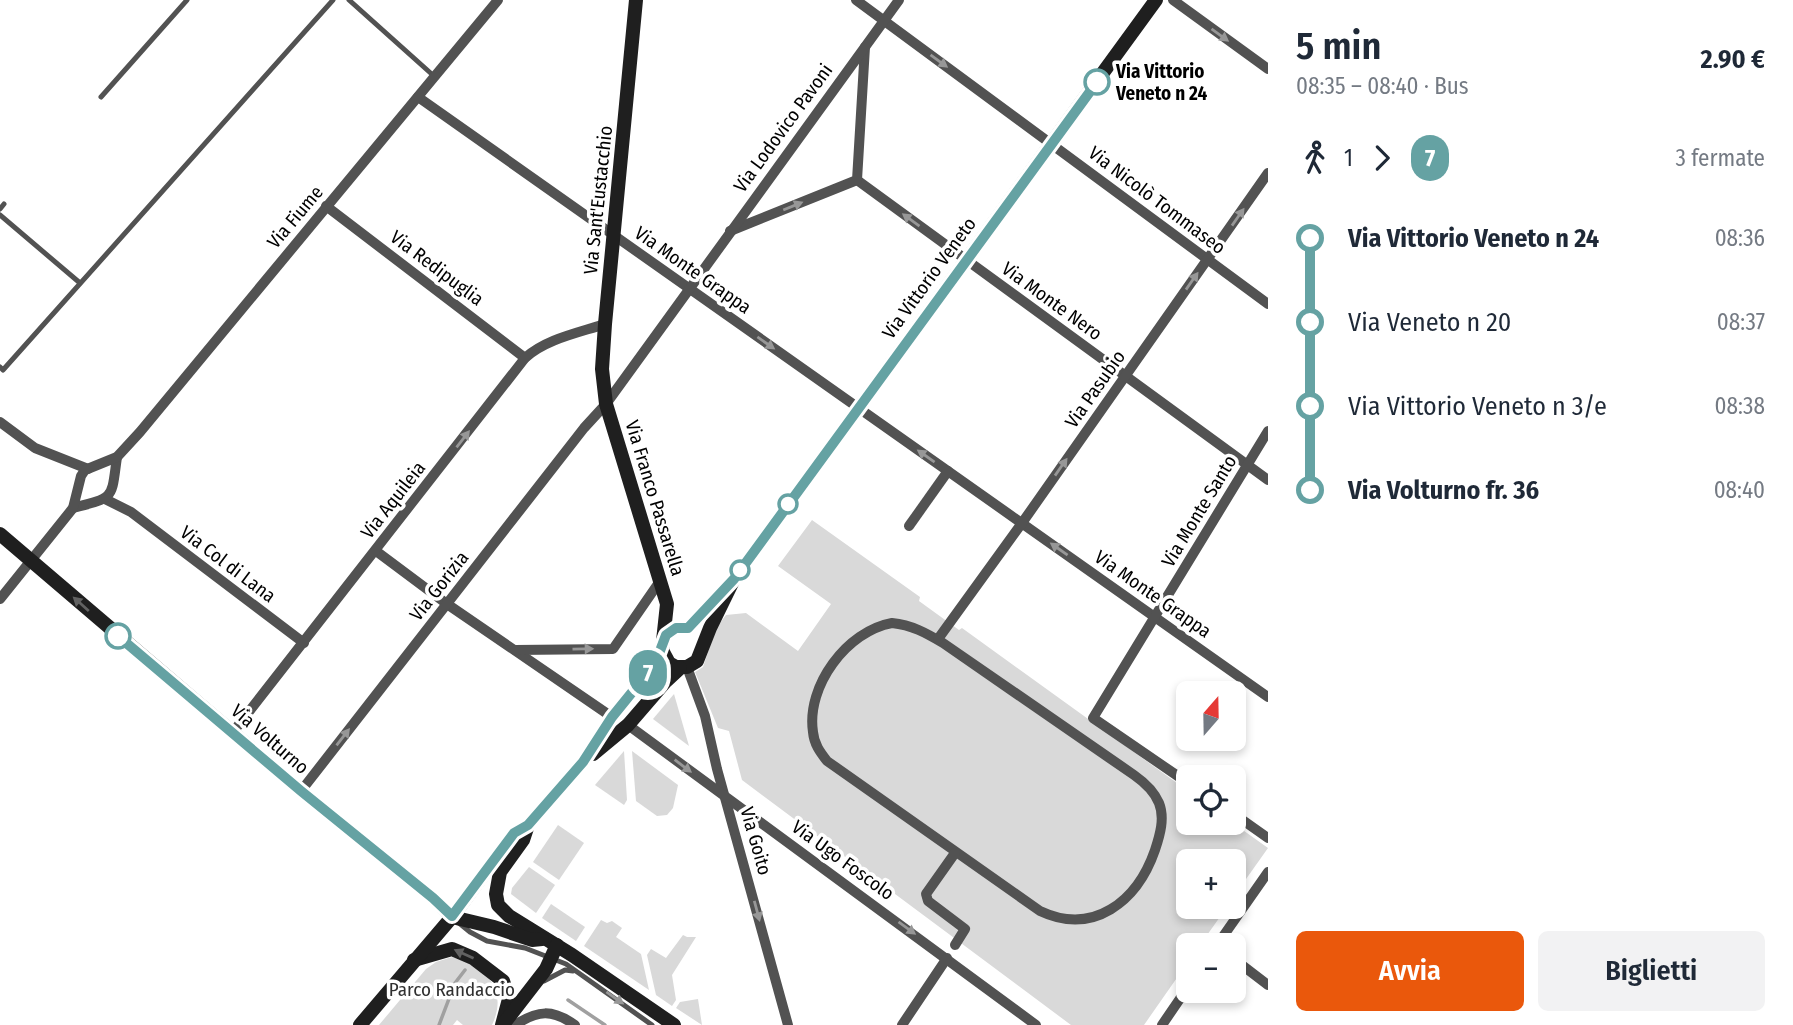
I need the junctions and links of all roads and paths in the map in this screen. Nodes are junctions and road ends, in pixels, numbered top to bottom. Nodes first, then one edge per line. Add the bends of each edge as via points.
1 (187, 0) edge
2 (333, 0) edge
3 (349, 0) edge
4 (498, 0) edge
5 (636, 0) edge
6 (856, 0) edge
7 (899, 0) edge
8 (1156, 0) edge
9 (1173, 0) edge
10 (884, 21) junction
11 (865, 46) junction
12 (1268, 69) edge
13 (435, 77) junction
14 (100, 97) dead end
15 (418, 97) junction
16 (1051, 144) junction
17 (1268, 173) edge
18 (857, 180) junction
19 (327, 206) junction
20 (0, 215) edge
21 (730, 231) junction
22 (614, 236) junction
23 (966, 260) junction
24 (1208, 260) junction
25 (80, 283) junction
26 (690, 289) junction
27 (1268, 304) edge
28 (605, 324) junction
29 (526, 358) junction
30 (0, 367) edge
31 (1126, 376) junction
32 (606, 404) junction
33 (858, 407) junction
34 (0, 422) edge
35 (1268, 431) edge
36 (117, 457) junction
37 (58, 458) junction
38 (1247, 465) junction
39 (90, 468) junction
40 (948, 471) junction
41 (1268, 480) edge
42 (114, 483) junction
43 (79, 485) junction
44 (101, 500) junction
45 (74, 508) junction
46 (131, 512) junction
47 (1022, 523) junction
48 (909, 526) dead end
49 (0, 534) edge
50 (376, 551) junction
51 (32, 560) junction
52 (734, 579) junction
53 (660, 582) junction
54 (0, 599) edge
55 (447, 604) junction
56 (667, 604) junction
57 (1155, 617) junction
58 (686, 628) junction
59 (937, 639) junction
60 (304, 643) junction
61 (663, 644) junction
62 (702, 647) junction
63 (515, 650) junction
64 (684, 668) junction
65 (1268, 697) edge
66 (612, 717) junction
67 (628, 725) junction
68 (233, 732) junction
69 (583, 762) junction
70 (1176, 775) edge
71 (301, 791) junction
72 (725, 798) junction
73 (1246, 822) edge
74 (528, 825) junction
75 (1268, 838) edge
76 (955, 853) junction
77 (1268, 872) edge
78 (452, 916) junction
79 (1225, 933) edge
80 (956, 945) dead end
81 (552, 947) junction
82 (947, 958) junction
83 (414, 960) junction
84 (1246, 968) edge
85 (577, 972) junction
86 (1268, 985) edge
87 (534, 986) junction
88 (1177, 1003) edge
89 (360, 1025) edge
90 (503, 1025) edge
91 (515, 1025) edge
92 (575, 1025) edge
93 (652, 1025) edge
94 (674, 1025) edge
95 (788, 1025) edge
96 (902, 1025) edge
97 (1036, 1025) edge
98 (1162, 1025) edge

1 - 14 lane
2 - 25 lane
3 - 13 lane
4 - 13 street, Via Fiume
5 - 22 street, Via Sant'Eustacchio
6 - 10 street, Via Nicolò Tommaseo
7 - 10 street, Via Lodovico Pavoni
8 - 16 street, Via Vittorio Veneto
9 -> 12 street
10 - 11 street, Via Lodovico Pavoni
10 -> 16 street, Via Nicolò Tommaseo
11 - 18 street, Via Lodovico Pavoni
11 - 21 street, Via Lodovico Pavoni
13 - 15 street, Via Fiume
15 - 19 street, Via Fiume
15 - 22 street, Via Monte Grappa
16 - 23 street, Via Vittorio Veneto
16 - 24 street, Via Nicolò Tommaseo
24 -> 17 street, Via Pasubio
21 -> 18 street, Via Lodovico Pavoni
23 -> 18 street, Via Monte Nero
19 - 29 street, Via Redipuglia
19 - 36 street, Via Fiume
20 - 25 lane
21 - 26 street, Via Lodovico Pavoni
22 - 26 street, Via Monte Grappa
22 - 28 street, Via Sant'Eustacchio
23 - 31 street, Via Monte Nero
23 - 33 street, Via Vittorio Veneto
24 - 27 street, Via Nicolò Tommaseo
31 -> 24 street, Via Pasubio
25 - 30 lane via 3,370
26 - 32 street, Via Lodovico Pavoni
26 -> 33 street, Via Monte Grappa
28 - 29 street, Via Aquileia via 547,344
28 - 32 street, Via Sant'Eustacchio via 602,369
50 -> 29 street, Via Aquileia
31 - 38 street, Via Monte Nero
47 -> 31 street, Via Pasubio
32 - 53 street, Via Franco Passarella
32 - 55 street, Via Gorizia
40 -> 33 street, Via Monte Grappa
33 - 52 street, Via Vittorio Veneto
34 - 37 street via 35,448
35 - 38 street, Via Monte Santo
36 - 39 street, Via Fiume
36 - 42 street
37 - 39 street
37 - 43 street
38 - 41 street, Via Monte Nero
38 - 57 street, Via Monte Santo
39 - 42 street via 106,469
39 - 43 street
40 - 47 street, Via Monte Grappa
40 - 48 street
42 - 44 street via 111,495
42 - 46 street, Via Col di Lana
43 - 44 street via 84,496
43 - 45 street
44 - 45 street
44 - 46 street, Via Col di Lana
45 - 51 street
46 - 60 street, Via Col di Lana
57 -> 47 street, Via Monte Grappa
47 - 59 street, Via Pasubio
49 - 51 street, Via Volturno
50 - 55 street
50 - 60 street, Via Aquileia
51 - 54 street
68 -> 51 street, Via Volturno
52 - 58 street, Via Vittorio Veneto
52 - 62 street, Via Vittorio Veneto
53 - 56 street, Via Franco Passarella
63 -> 53 street via 613,649
55 - 63 street
71 -> 55 street, Via Gorizia
56 - 58 street, Via Franco Passarella
56 - 61 street, Via Franco Passarella
57 - 65 street, Via Monte Grappa
57 - 70 street, Via Monte Santo via 1093,718
58 - 61 street via 672,630
58 - 62 street via 699,635
59 - 76 street via 905,624 892,624 878,626 856,639 819,690 813,734 827,761
59 - 76 street via 1134,775 1152,792 1162,813 1157,843 1141,879 1115,907 1080,921 1040,911
60 - 68 street, Via Aquileia
61 - 64 street via 669,663
61 - 66 street via 655,664
62 - 64 street via 697,661
63 - 66 street
64 - 67 street via 666,681
64 - 72 street, Via Goito via 705,716
66 - 69 street
67 - 69 street
67 -> 72 street, Via Ugo Foscolo
68 - 71 street, Via Volturno
69 - 74 street
71 - 78 street, Via Volturno
72 -> 82 street, Via Ugo Foscolo
72 -> 95 street, Via Goito
73 - 75 street
74 - 78 street via 514,833
74 - 81 street via 523,841 500,872 498,905
76 - 80 street via 926,894 928,901 965,929
77 - 79 street
78 - 81 street
78 - 83 street
81 - 85 lane
81 - 87 street
81 - 94 street
82 - 96 street
82 - 97 street, Via Ugo Foscolo
83 - 89 street
90 -> 83 street via 509,999 503,981 473,958 452,949
84 - 86 street
85 - 87 lane via 565,970
85 -> 93 lane
87 - 90 street
88 - 98 street
91 - 92 street via 531,1014 549,1013

